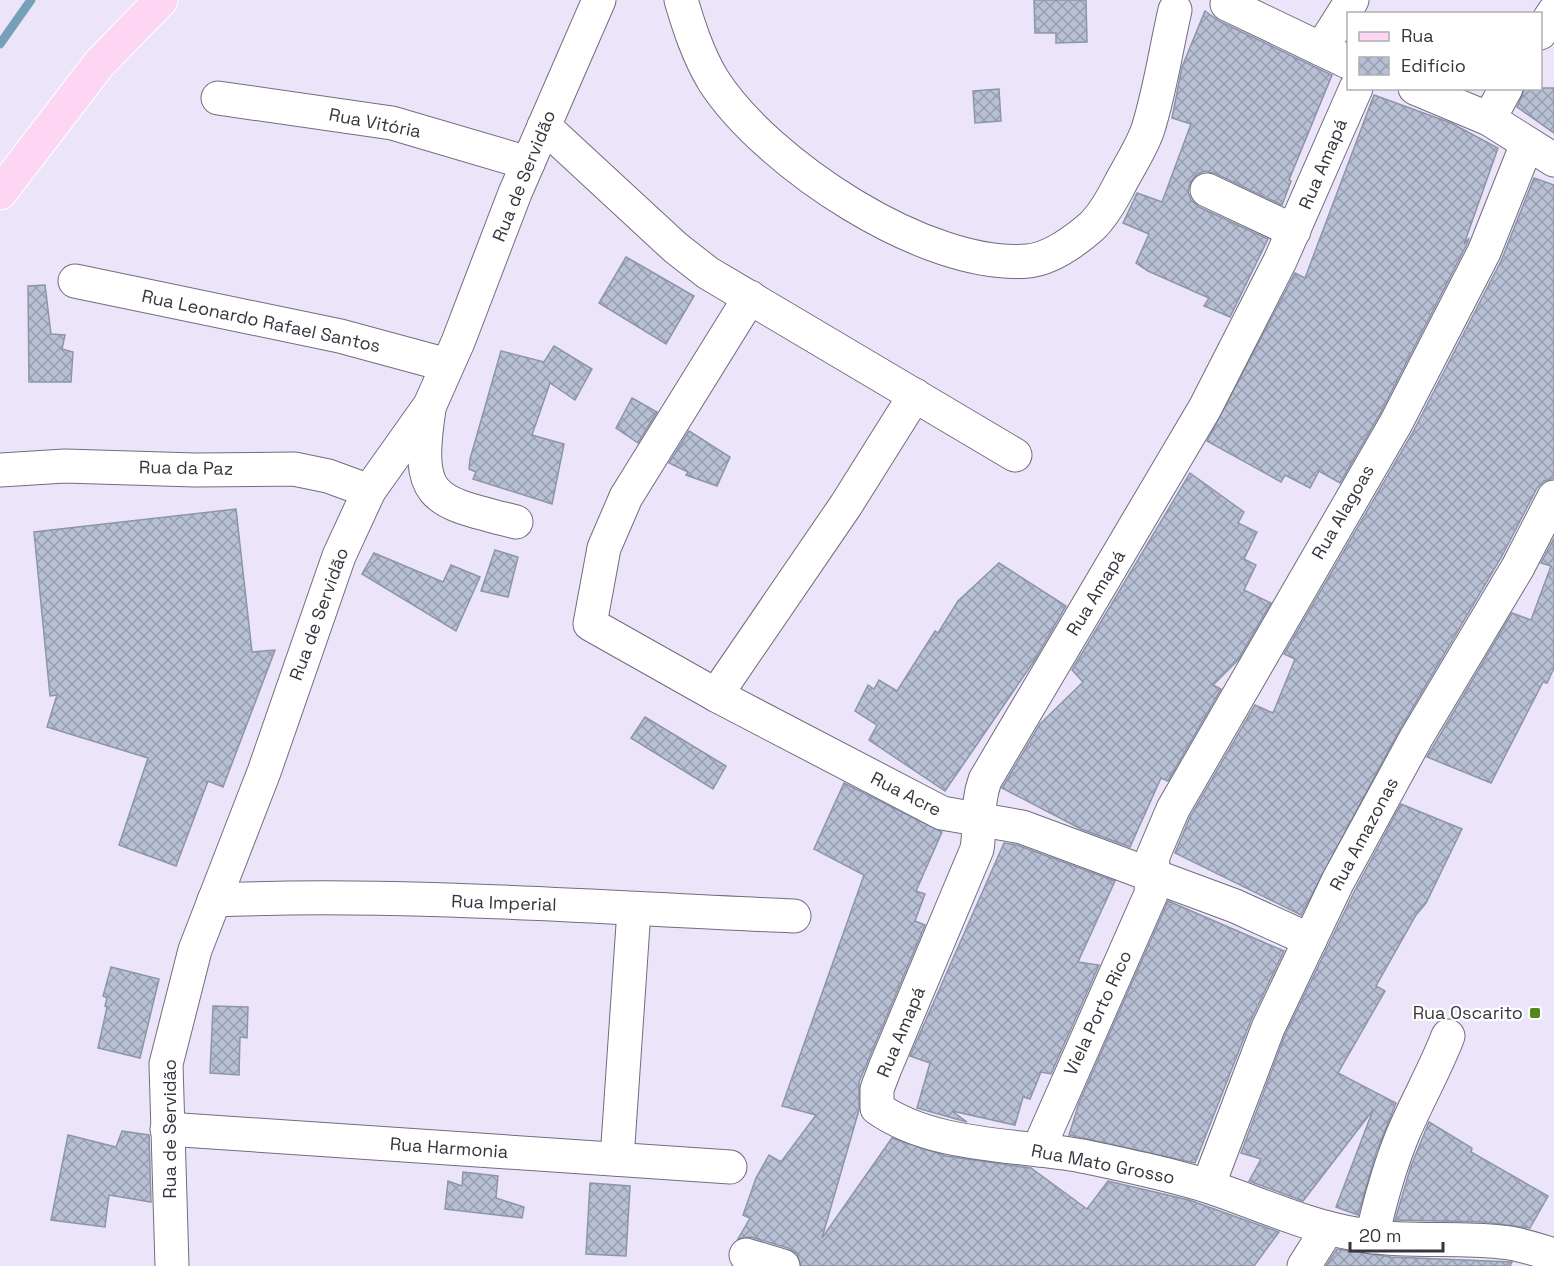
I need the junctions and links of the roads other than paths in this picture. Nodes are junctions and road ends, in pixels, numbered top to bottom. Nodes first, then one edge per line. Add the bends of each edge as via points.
1 (161, 0) edge
2 (599, 0) edge
3 (681, 0) edge
4 (1227, 4) dead end
5 (1175, 10) dead end
6 (1554, 12) edge
7 (1347, 16) edge
8 (1542, 30) edge
9 (1335, 55) edge
10 (1355, 90) edge
11 (1420, 90) edge
12 (1505, 90) edge
13 (218, 98) dead end
14 (1488, 119) junction
15 (544, 126) junction
16 (1540, 152) edge
17 (528, 163) junction
18 (1207, 190) dead end
19 (0, 193) edge
20 (1294, 231) junction
21 (75, 281) dead end
22 (750, 297) junction
23 (447, 365) junction
24 (915, 395) junction
25 (430, 405) junction
26 (1015, 455) dead end
27 (0, 470) edge
28 (369, 491) junction
29 (1554, 497) edge
30 (516, 522) dead end
31 (716, 695) junction
32 (979, 821) junction
33 (1151, 874) junction
34 (214, 900) junction
35 (634, 910) junction
36 (794, 916) dead end
37 (1310, 940) junction
38 (1448, 1036) dead end
39 (877, 1108) joint
40 (167, 1129) junction
41 (1038, 1150) junction
42 (617, 1159) junction
43 (730, 1167) dead end
44 (1208, 1186) junction
45 (1328, 1228) junction
46 (1372, 1237) junction
47 (746, 1254) dead end
48 (1498, 1254) edge
49 (1554, 1255) edge
50 (172, 1266) edge
51 (783, 1266) edge
52 (1304, 1266) edge

1 - 19 main road via 99,64
2 - 15 street, Rua de Servidão
3 - 5 street via 713,80 780,152 833,192 882,221 942,249 986,261 1030,261 1066,247 1093,226 1147,130
4 - 9 street
6 - 8 street
7 - 9 street
10 - 20 street, Rua Amapá
11 - 14 street
12 - 14 street
13 - 17 street, Rua Vitória via 392,123
14 - 16 street
15 - 17 street, Rua de Servidão
15 - 22 street via 676,248 708,273
16 - 33 street, Rua Alagoas via 1395,423 1173,809 1157,844
17 - 23 street, Rua de Servidão
18 - 20 street
20 - 32 street, Rua Amapá via 1205,408 985,780 977,808
21 - 23 street, Rua Leonardo Rafael Santos via 340,336
22 - 24 street
22 - 31 street, Rua Acre via 626,497 604,548 590,624
23 - 25 street, Rua de Servidão
24 - 26 street
24 - 31 street via 846,505
25 - 28 street, Rua de Servidão
25 - 30 street via 424,459 427,482 438,495 461,507
27 - 28 street, Rua da Paz via 65,466 294,469
28 - 34 street, Rua de Servidão via 339,556 264,772
29 - 37 street, Rua Amazonas via 1518,567 1416,738
31 - 32 street, Rua Acre via 942,813
32 - 33 street, Rua Acre via 1022,827
32 - 39 street, Rua Amapá via 977,849 885,1068 877,1089
33 - 37 street, Rua Acre
33 - 41 street, Viela Porto Rico via 1151,894
34 - 35 street, Rua Imperial via 488,902
34 - 40 street, Rua de Servidão via 195,950 166,1064
35 - 36 street, Rua Imperial
35 - 42 street
37 - 44 street, Rua Amazonas via 1268,1028
38 - 46 street via 1401,1139 1384,1184
39 - 41 street, Rua Mato Grosso via 918,1128 980,1143
40 - 42 street, Rua Harmonia
40 - 50 street, Rua de Servidão
41 - 44 street, Rua Mato Grosso
42 - 43 street, Rua Harmonia
44 - 45 street, Rua Mato Grosso
45 - 46 street, Rua Mato Grosso
45 - 52 street
46 - 48 street, Rua Mato Grosso
47 - 51 street
48 - 49 street, Rua Mato Grosso

